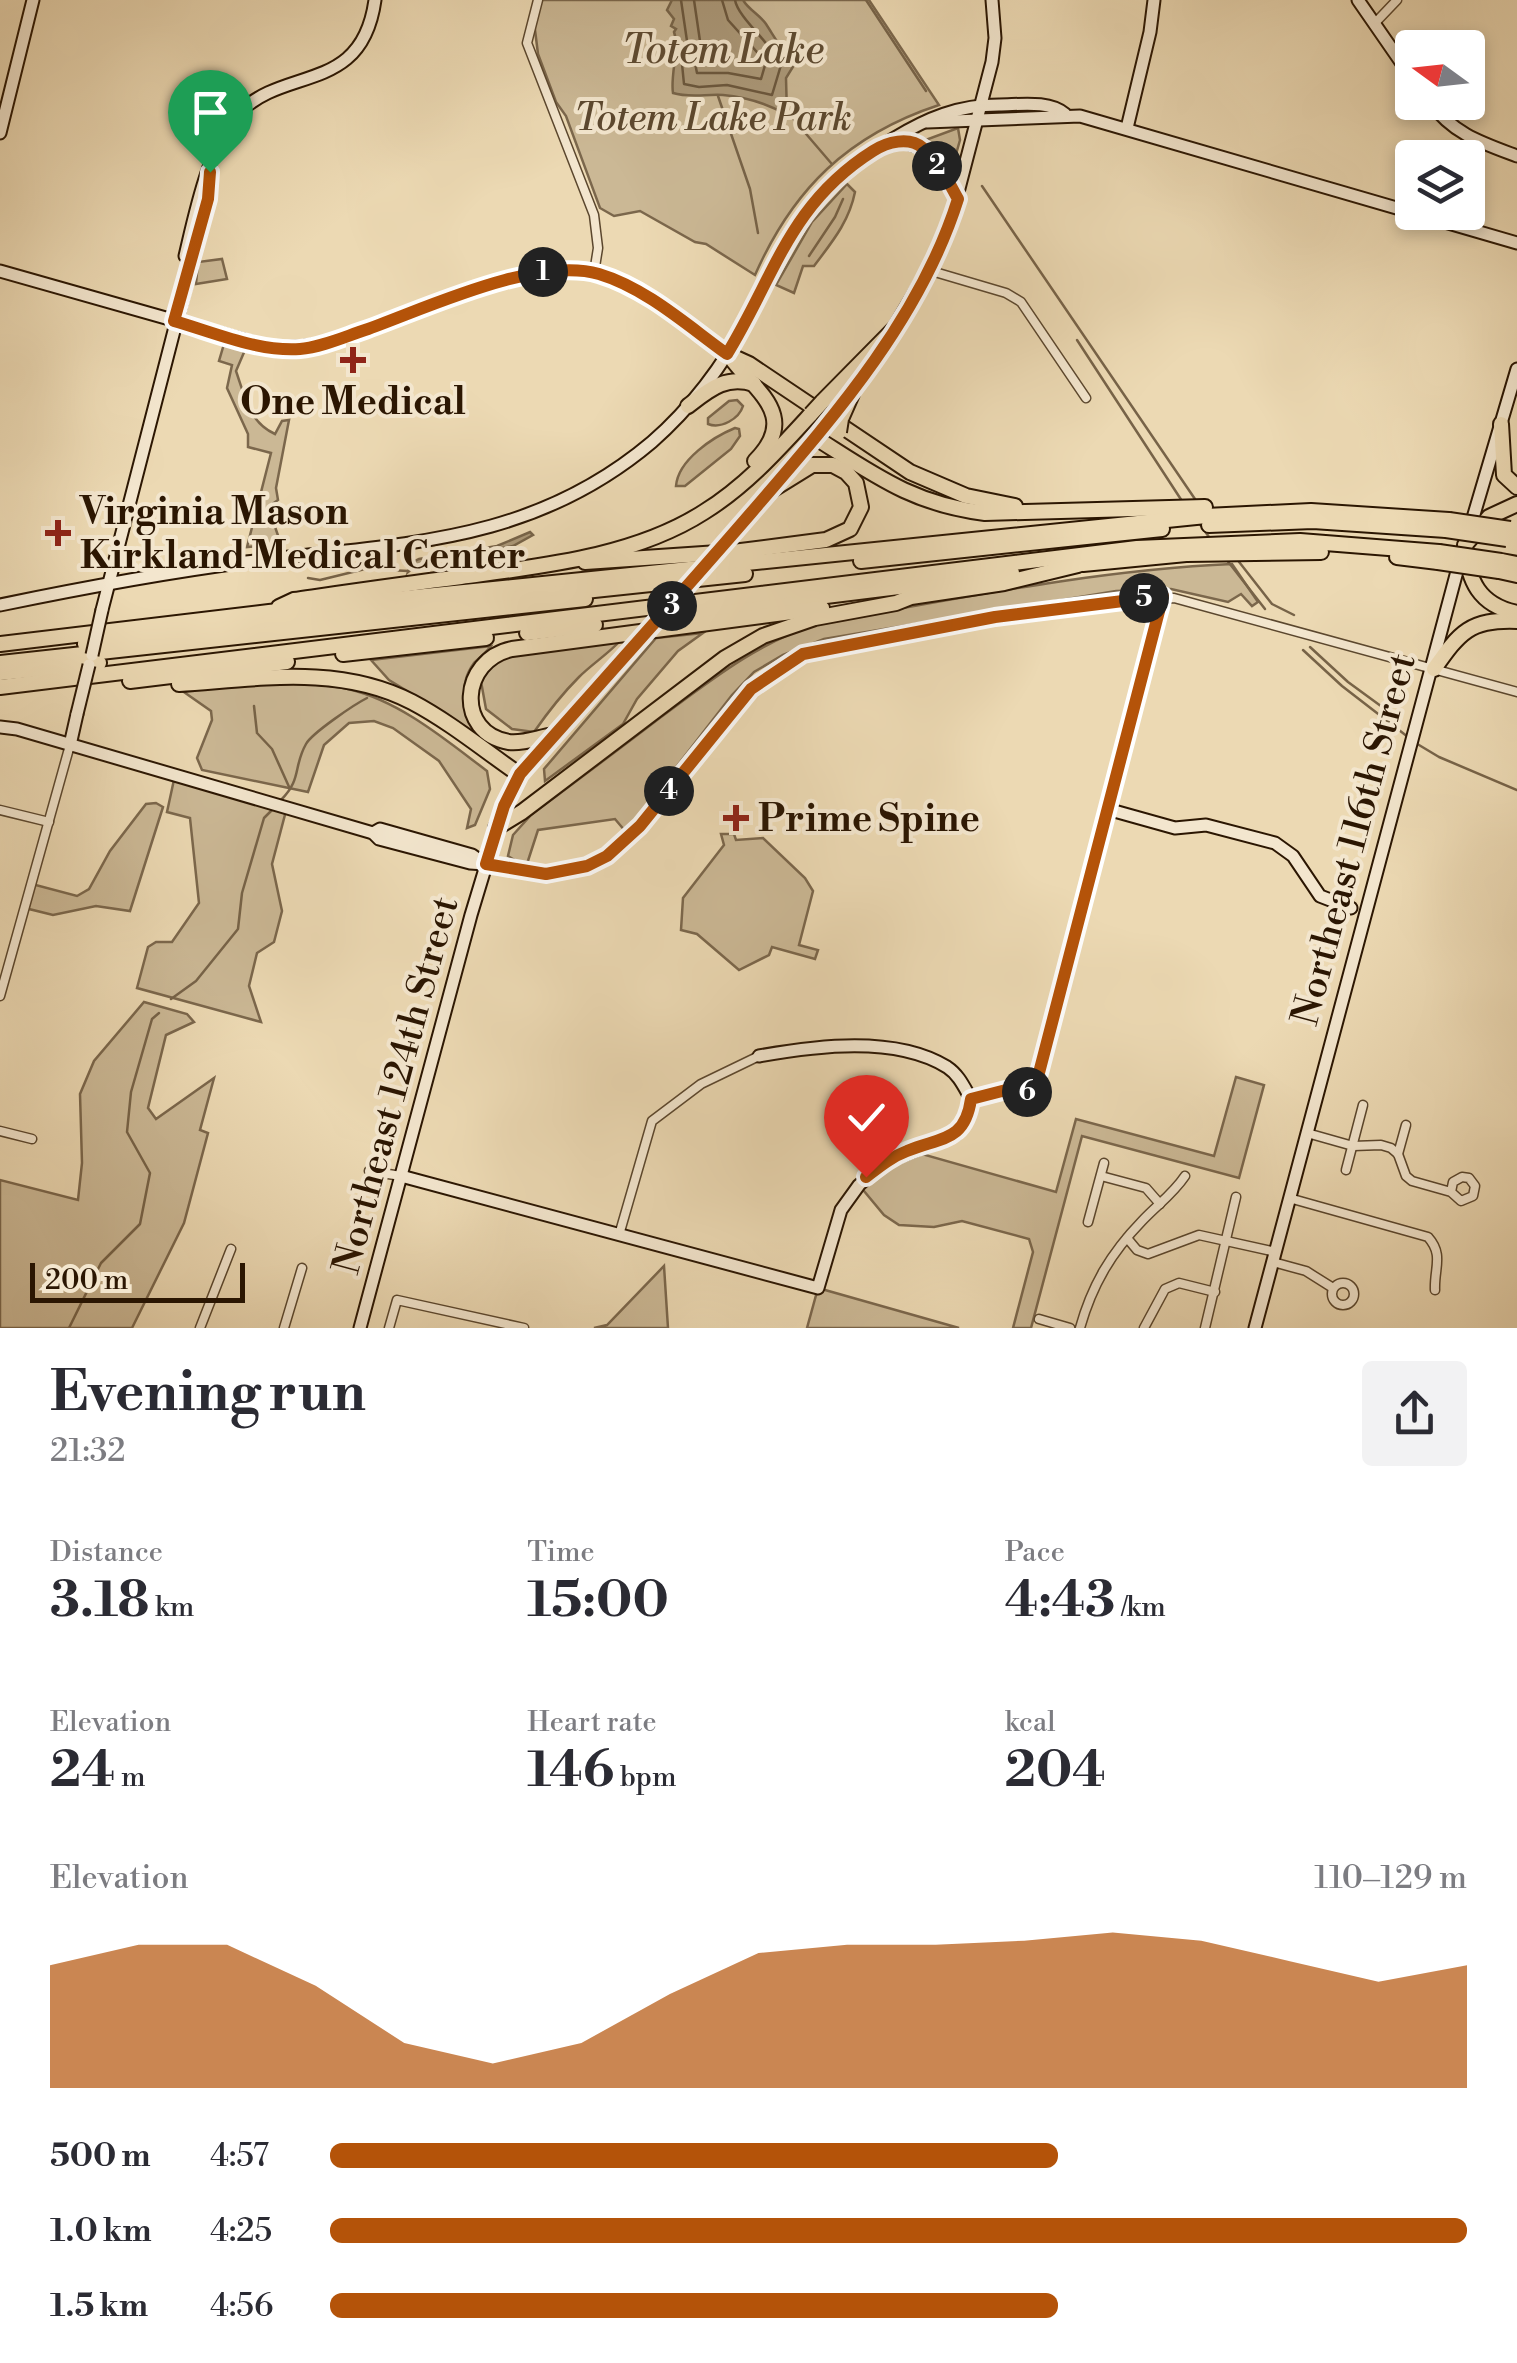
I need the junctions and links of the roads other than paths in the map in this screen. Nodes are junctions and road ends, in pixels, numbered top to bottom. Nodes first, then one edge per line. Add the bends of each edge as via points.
1 (33, 0) edge
2 (375, 0) edge
3 (538, 0) edge
4 (992, 0) edge
5 (1154, 0) edge
6 (1358, 0) edge
7 (1398, 0) edge
8 (1374, 23) junction
9 (1395, 53) edge
10 (3, 106) edge
11 (980, 112) junction
12 (1444, 120) edge
13 (1127, 128) junction
14 (0, 132) edge
15 (884, 144) junction
16 (1517, 156) edge
17 (958, 199) junction
18 (1517, 243) edge
19 (928, 270) junction
20 (0, 271) edge
21 (594, 273) junction
22 (174, 321) junction
23 (894, 329) junction
24 (727, 354) junction
25 (1517, 368) edge
26 (760, 388) junction
27 (852, 394) joint
28 (1086, 398) dead end
29 (688, 406) junction
30 (837, 422) junction
31 (1501, 424) junction
32 (816, 438) junction
33 (858, 464) junction
34 (1517, 487) edge
35 (770, 491) junction
36 (1517, 504) edge
37 (1044, 512) junction
38 (1231, 514) junction
39 (1167, 518) junction
40 (1448, 525) junction
41 (1513, 535) edge
42 (1465, 545) junction
43 (621, 547) junction
44 (1182, 550) junction
45 (1517, 564) edge
46 (1078, 565) junction
47 (541, 566) junction
48 (1500, 566) junction
49 (1517, 574) edge
50 (109, 582) junction
51 (639, 586) junction
52 (1163, 596) junction
53 (911, 597) junction
54 (0, 604) edge
55 (269, 612) junction
56 (1517, 613) edge
57 (613, 614) junction
58 (1517, 622) edge
59 (0, 644) edge
60 (172, 651) junction
61 (0, 654) edge
62 (90, 660) junction
63 (0, 663) edge
64 (1434, 669) junction
65 (0, 673) edge
66 (134, 680) junction
67 (0, 687) edge
68 (1517, 692) edge
69 (0, 696) edge
70 (0, 727) edge
71 (555, 735) junction
72 (70, 744) junction
73 (520, 774) junction
74 (1108, 809) junction
75 (0, 810) edge
76 (50, 822) junction
77 (496, 828) junction
78 (486, 864) junction
79 (1351, 908) joint
80 (1366, 913) junction
81 (0, 996) edge
82 (759, 1056) joint
83 (971, 1099) junction
84 (1362, 1106) dead end
85 (1406, 1125) dead end
86 (0, 1131) edge
87 (1307, 1133) junction
88 (32, 1139) dead end
89 (1353, 1146) junction
90 (1398, 1154) junction
91 (1104, 1163) dead end
92 (1346, 1170) dead end
93 (368, 1171) dead end
94 (400, 1176) junction
95 (1100, 1176) junction
96 (1186, 1176) dead end
97 (1451, 1192) dead end
98 (1236, 1198) dead end
99 (1289, 1198) junction
100 (1160, 1204) junction
101 (1088, 1222) dead end
102 (619, 1235) junction
103 (1128, 1238) junction
104 (1225, 1239) junction
105 (231, 1249) dead end
106 (1274, 1256) junction
107 (302, 1268) dead end
108 (1333, 1288) dead end
109 (1434, 1290) dead end
110 (1214, 1292) junction
111 (1039, 1320) dead end
112 (200, 1328) edge
113 (284, 1328) edge
114 (360, 1328) edge
115 (388, 1328) edge
116 (524, 1328) edge
117 (1070, 1328) edge
118 (1080, 1328) edge
119 (1144, 1328) edge
120 (1205, 1328) edge
121 (1255, 1328) edge

1 - 10 street
2 - 22 street via 363,37 340,64 266,94 220,140 198,200
3 - 21 street via 526,43 594,215
4 - 11 street via 993,59
5 - 13 street
6 - 8 street
7 - 8 street
8 - 9 street
10 - 14 street
11 - 13 street via 1064,114
11 - 15 street via 927,122
11 - 17 street
12 - 16 street via 1463,135
13 - 18 street
15 - 17 street via 924,148
15 - 24 street via 838,178 797,224
17 - 19 street
19 - 23 street
19 - 28 street via 1022,302
20 - 22 street
21 - 22 street via 520,276 306,348 267,347
21 - 24 street via 648,298
22 - 50 street
23 - 27 street
23 - 43 highway, bridge via 765,464 702,514
24 - 26 highway
24 - 29 street
24 - 37 highway via 910,472 966,496
25 - 31 street, Northeast 116th Street
26 - 29 highway via 724,382
26 - 43 highway via 774,421 761,455 707,502
27 - 30 highway
29 - 50 street via 600,480 502,525 434,540
30 - 32 street, Northeast 124th Street
30 - 33 highway via 842,446
31 - 34 highway via 1504,475
31 - 42 street, Northeast 116th Street
32 - 33 highway
32 - 35 street, Northeast 124th Street
33 - 37 highway via 940,506
35 - 47 highway via 812,465 833,465 856,483 859,515 844,534 826,540
35 - 71 street, Northeast 124th Street, bridge
36 - 42 highway via 1490,517
37 - 39 highway
38 - 39 highway
38 - 39 highway
38 - 40 highway
38 - 40 highway via 1369,513
39 - 51 highway
39 - 55 highway
40 - 41 highway, bridge
42 - 56 highway via 1476,589 1495,606
42 - 64 street, Northeast 116th Street
43 - 47 highway
44 - 46 highway
44 - 48 highway, bridge via 1262,547
44 - 57 highway via 898,576
45 - 48 highway
46 - 53 highway
46 - 66 highway
47 - 55 highway via 294,600
48 - 49 highway
50 - 54 street
50 - 62 street, bridge
51 - 60 highway via 567,602
51 - 61 highway
52 - 64 street
52 - 74 street
52 - 78 street via 995,617 803,654 751,689 640,826 607,856 546,874
53 - 71 highway via 512,649 486,660 470,694 484,730 518,742
53 - 77 highway via 815,618 754,641
55 - 59 highway
57 - 60 highway via 512,616
57 - 67 highway
58 - 64 highway via 1466,630
60 - 62 highway
62 - 63 highway
62 - 65 highway
62 - 72 street, bridge
64 - 68 street
64 - 80 street, Northeast 116th Street
66 - 69 highway
66 - 73 highway via 161,686 314,677 360,683 422,708
70 - 72 street
71 - 73 street, Northeast 124th Street
72 - 76 street
72 - 78 street via 386,841
73 - 77 street, Northeast 124th Street
74 - 79 street via 1175,828 1206,825 1276,843 1320,896
74 - 83 street via 1034,1092 1006,1090
75 - 76 street
76 - 81 street
77 - 78 street, Northeast 124th Street
78 - 94 street, Northeast 124th Street
79 - 80 street
80 - 87 street, Northeast 116th Street
82 - 83 street via 834,1044 883,1048 949,1068
82 - 102 street via 701,1084 652,1122
83 - 102 street via 956,1134 885,1162 859,1185 842,1210 818,1288
84 - 89 street
85 - 90 street
86 - 88 street
87 - 89 street
87 - 99 street, Northeast 116th Street
89 - 90 street via 1382,1145
89 - 92 street
90 - 97 street via 1412,1182
91 - 95 street
93 - 94 street
94 - 102 street
94 - 114 street, Northeast 124th Street
95 - 100 street via 1146,1188
95 - 101 street
96 - 100 street
98 - 104 street
99 - 106 street, Northeast 116th Street
99 - 109 street via 1428,1238 1439,1257
100 - 103 street
103 - 104 street via 1148,1254 1199,1235
103 - 118 street via 1092,1288
104 - 106 street
104 - 110 street
105 - 112 street
106 - 108 street
106 - 121 street, Northeast 116th Street
107 - 113 street
110 - 119 street via 1174,1285 1160,1295
110 - 120 street
111 - 117 street
115 - 116 street via 397,1300

